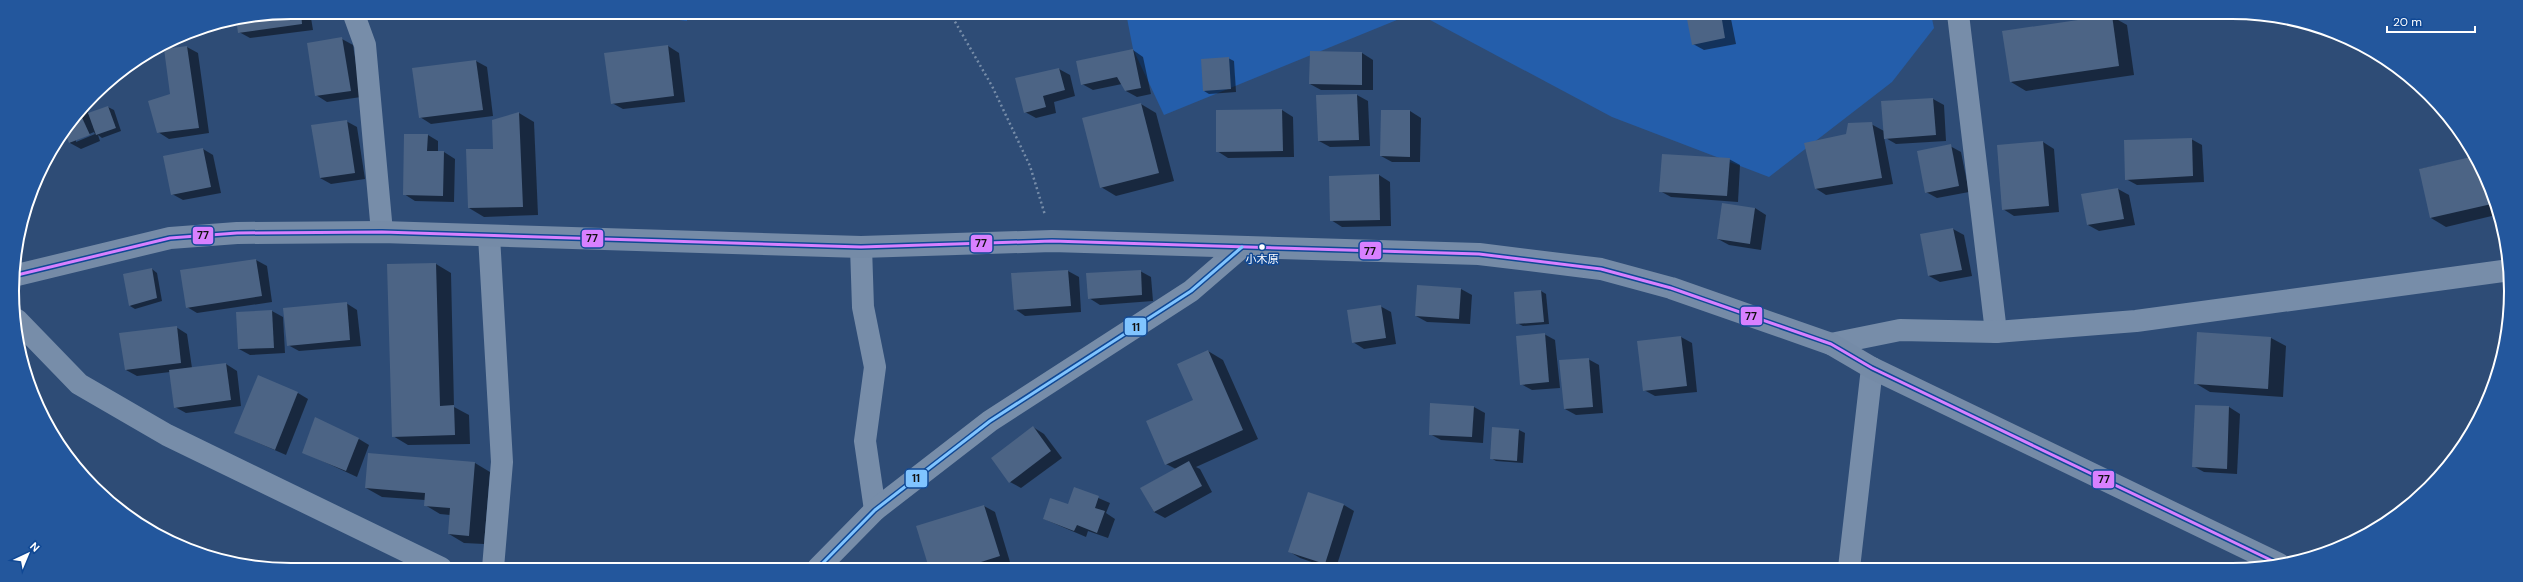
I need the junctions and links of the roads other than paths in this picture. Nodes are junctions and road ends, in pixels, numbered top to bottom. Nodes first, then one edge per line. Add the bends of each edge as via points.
1 (355, 19) edge
2 (1959, 19) edge
3 (382, 232) junction
4 (490, 236) junction
5 (860, 247) junction
6 (1242, 247) junction
7 (2503, 271) edge
8 (20, 274) edge
9 (21, 324) edge
10 (1996, 332) junction
11 (1831, 344) junction
12 (1872, 368) junction
13 (875, 510) junction
14 (2271, 560) edge
15 (431, 563) edge
16 (493, 563) edge
17 (823, 563) edge
18 (1850, 563) edge

1 - 3 street via 365,46
2 - 10 street
3 - 4 main road
3 - 8 main road via 237,233 170,238
4 - 5 main road
4 - 16 street via 502,462
5 - 6 main road via 1052,241
5 - 13 street via 863,307 875,367 865,441
6 - 11 main road via 1479,254 1601,268 1671,288
6 - 13 street via 1191,291 990,421
7 - 10 street via 2136,321
9 - 15 street via 79,384 92,392 167,435
10 - 11 street via 1900,330
11 - 12 main road
12 - 14 main road
12 - 18 street
13 - 17 street

